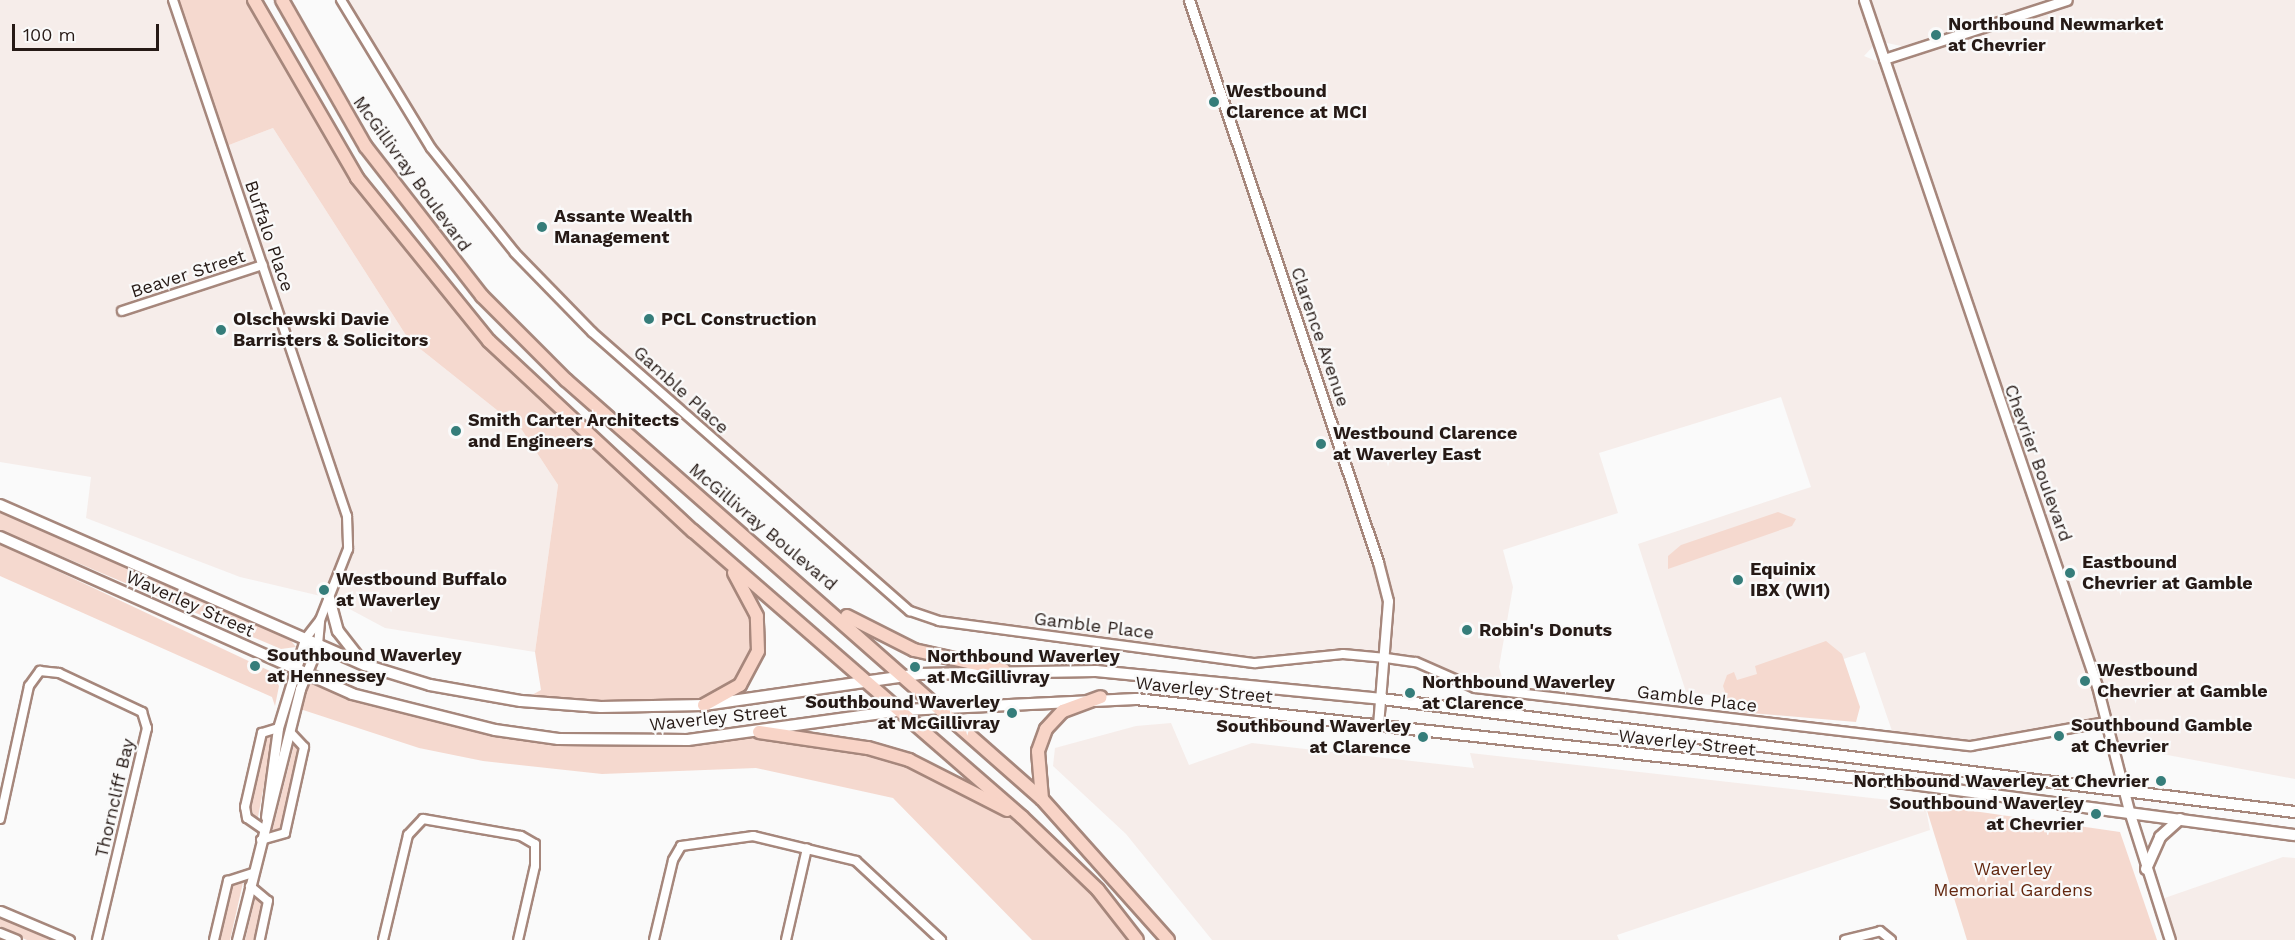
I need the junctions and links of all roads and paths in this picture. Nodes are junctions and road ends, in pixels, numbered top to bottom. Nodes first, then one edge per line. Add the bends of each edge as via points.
1 (173, 0) edge
2 (254, 0) edge
3 (282, 0) edge
4 (341, 0) edge
5 (1189, 0) edge
6 (1864, 0) edge
7 (2067, 0) edge
8 (1884, 59) junction
9 (263, 265) junction
10 (122, 311) dead end
11 (0, 504) edge
12 (693, 531) junction
13 (0, 537) edge
14 (329, 598) junction
15 (821, 601) junction
16 (321, 620) junction
17 (305, 639) junction
18 (318, 645) junction
19 (1386, 658) junction
20 (365, 665) junction
21 (294, 668) junction
22 (1004, 669) junction
23 (306, 674) junction
24 (908, 675) junction
25 (868, 682) junction
26 (1101, 697) junction
27 (1382, 699) junction
28 (704, 705) junction
29 (904, 710) junction
30 (944, 710) junction
31 (2106, 722) junction
32 (1378, 726) junction
33 (278, 728) junction
34 (759, 732) junction
35 (291, 733) junction
36 (2123, 788) junction
37 (1041, 799) junction
38 (2129, 811) junction
39 (2295, 812) edge
40 (266, 817) junction
41 (1022, 818) junction
42 (0, 819) edge
43 (2180, 819) junction
44 (263, 829) junction
45 (2295, 835) edge
46 (261, 840) junction
47 (807, 848) junction
48 (2146, 869) junction
49 (253, 873) junction
50 (250, 886) junction
51 (0, 911) edge
52 (0, 933) edge
53 (17, 940) edge
54 (69, 940) edge
55 (97, 940) edge
56 (214, 940) edge
57 (237, 940) edge
58 (260, 940) edge
59 (383, 940) edge
60 (518, 940) edge
61 (654, 940) edge
62 (786, 940) edge
63 (941, 940) edge
64 (1137, 940) edge
65 (1168, 940) edge
66 (1845, 940) edge
67 (1891, 940) edge
68 (2170, 940) edge

1 - 9 street, Buffalo Place
2 - 12 main road via 338,150 425,268 489,341
3 - 15 main road, McGillivray Boulevard via 366,147 482,296 566,380
4 - 19 street, Gamble Place via 416,125 515,253 592,332 910,611 966,625 1255,663 1343,654
5 - 19 street, Clarence Avenue via 1378,562 1388,600
6 - 8 street, Chevrier Boulevard
7 - 8 street
8 - 31 street, Chevrier Boulevard via 1995,395 2061,574
9 - 10 street, Beaver Street
9 - 14 street, Buffalo Place via 347,516 348,549
11 - 17 main road, Waverley Street
12 - 25 main road
12 - 28 main road via 741,581 760,635 745,679
13 - 21 main road, Waverley Street
14 - 16 street, Buffalo Place
14 - 20 main road via 338,631
15 - 22 main road via 914,650
15 - 24 main road, McGillivray Boulevard
16 - 17 street, Buffalo Place
16 - 18 street, Buffalo Place
17 - 18 main road, Waverley Street
17 - 21 street
18 - 20 main road, Waverley Street
18 - 23 street
19 - 27 street, Clarence Avenue
19 - 31 street, Gamble Place via 1416,662 1475,688 1971,746
20 - 28 main road, Waverley Street via 430,685 520,701 601,707
21 - 23 main road, Waverley Street
21 - 33 street
22 - 24 main road, Waverley Street
22 - 27 main road, Waverley Street via 1096,671
23 - 34 main road, Waverley Street via 389,705 558,739 641,742
23 - 35 street
24 - 25 main road, Waverley Street
24 - 30 main road, McGillivray Boulevard
25 - 28 main road, Waverley Street
25 - 29 main road
26 - 30 main road, Waverley Street
26 - 32 main road, Waverley Street
26 - 37 main road via 1063,711 1046,729 1038,751
27 - 32 street, Clarence Avenue
27 - 36 main road, Waverley Street
29 - 30 main road, Waverley Street
29 - 34 main road, Waverley Street
29 - 41 main road
30 - 37 main road, McGillivray Boulevard
31 - 36 street, Chevrier Boulevard
32 - 38 main road, Waverley Street
33 - 40 street
33 - 44 street via 262,733 245,807 247,818
34 - 41 main road via 868,747 909,760
35 - 40 street
35 - 46 street via 304,747 285,833
36 - 38 street, Chevrier Boulevard
36 - 39 main road, Waverley Street
37 - 65 main road, McGillivray Boulevard
38 - 43 main road, Waverley Street
38 - 48 street, Chevrier Boulevard
40 - 44 street
41 - 64 main road via 1098,890
42 - 55 street, Thorncliff Bay via 29,686 40,671 59,673 142,712 147,728
43 - 45 main road, Waverley Street
43 - 48 main road via 2160,837
44 - 46 street
46 - 49 street
47 - 61 street via 753,836 681,846 673,860
47 - 62 street
47 - 63 street via 869,870
48 - 68 street, Chevrier Boulevard
49 - 50 street
49 - 56 street via 228,881
50 - 57 street
50 - 58 street via 268,900
51 - 54 street
52 - 53 street
59 - 60 street via 408,835 423,819 521,836 535,844
66 - 67 street via 1880,931

